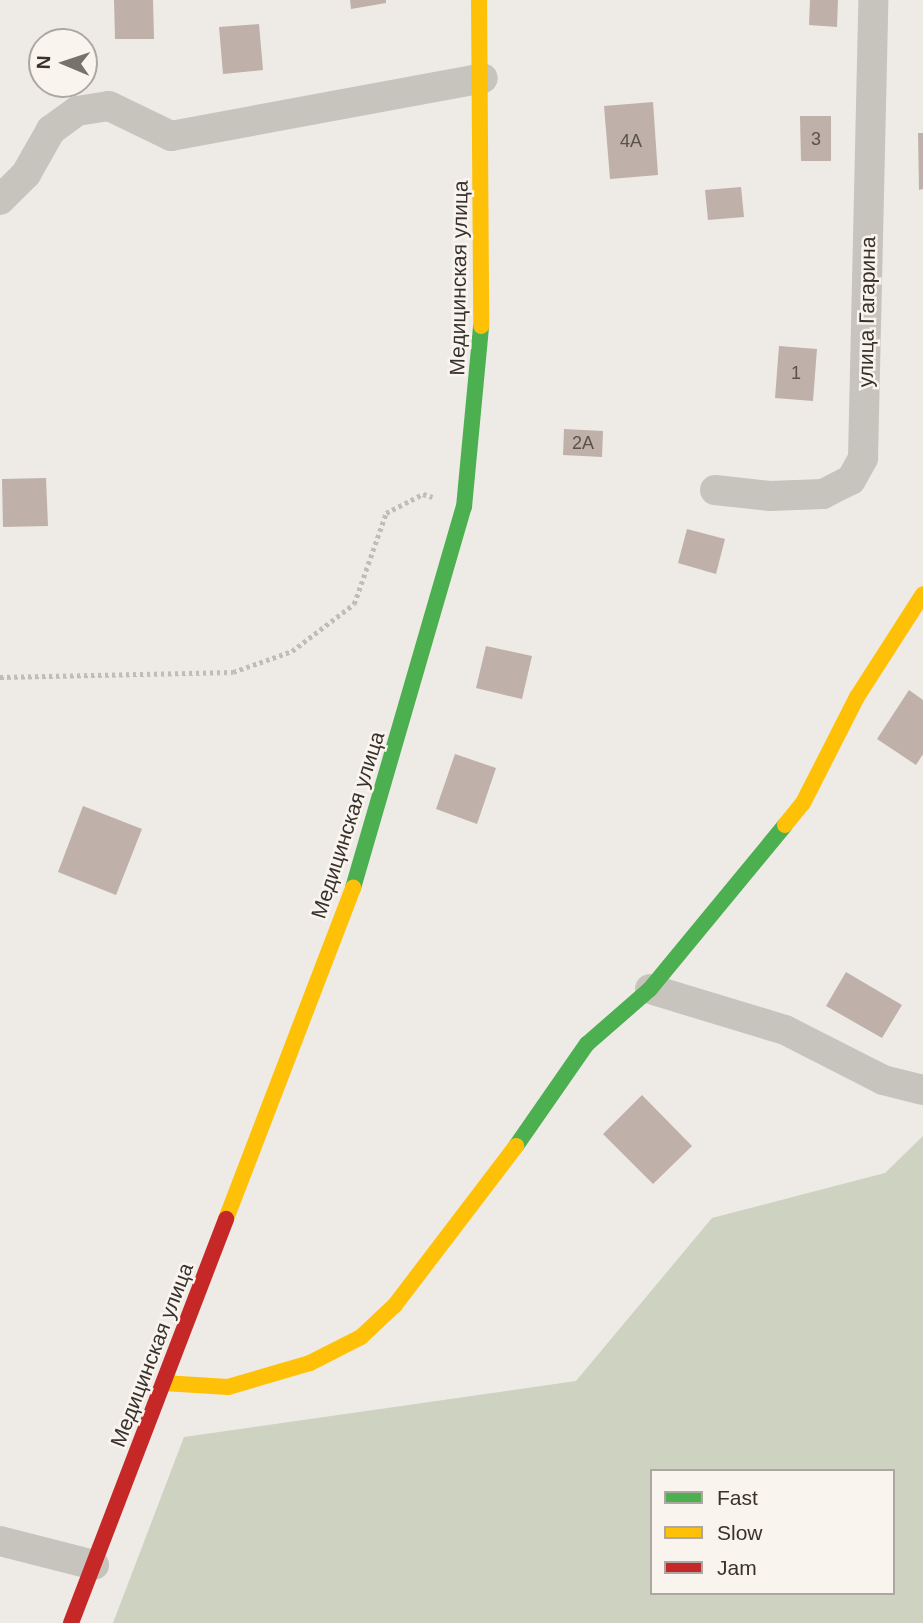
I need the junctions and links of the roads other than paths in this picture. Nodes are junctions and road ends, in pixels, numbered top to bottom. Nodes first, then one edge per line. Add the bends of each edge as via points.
1 (479, 0) edge
2 (873, 0) edge
3 (483, 78) junction
4 (0, 200) edge
5 (715, 490) dead end
6 (923, 594) edge
7 (650, 989) junction
8 (923, 1090) edge
9 (163, 1383) junction
10 (0, 1541) edge
11 (93, 1565) junction
12 (71, 1623) edge

1 - 3 street, Медицинская улица
2 - 5 street, улица Гагарина via 863,458 851,480 823,494 770,496
3 - 4 street via 171,136 109,106 77,111 51,130 26,174
3 - 9 street, Медицинская улица via 481,353 464,507 358,875
6 - 7 street via 857,697 803,803
7 - 8 street via 785,1030 883,1080
7 - 9 street via 587,1044 444,1242 395,1305 361,1337 310,1363 228,1387
9 - 11 street, Медицинская улица
10 - 11 street
11 - 12 street, Медицинская улица

